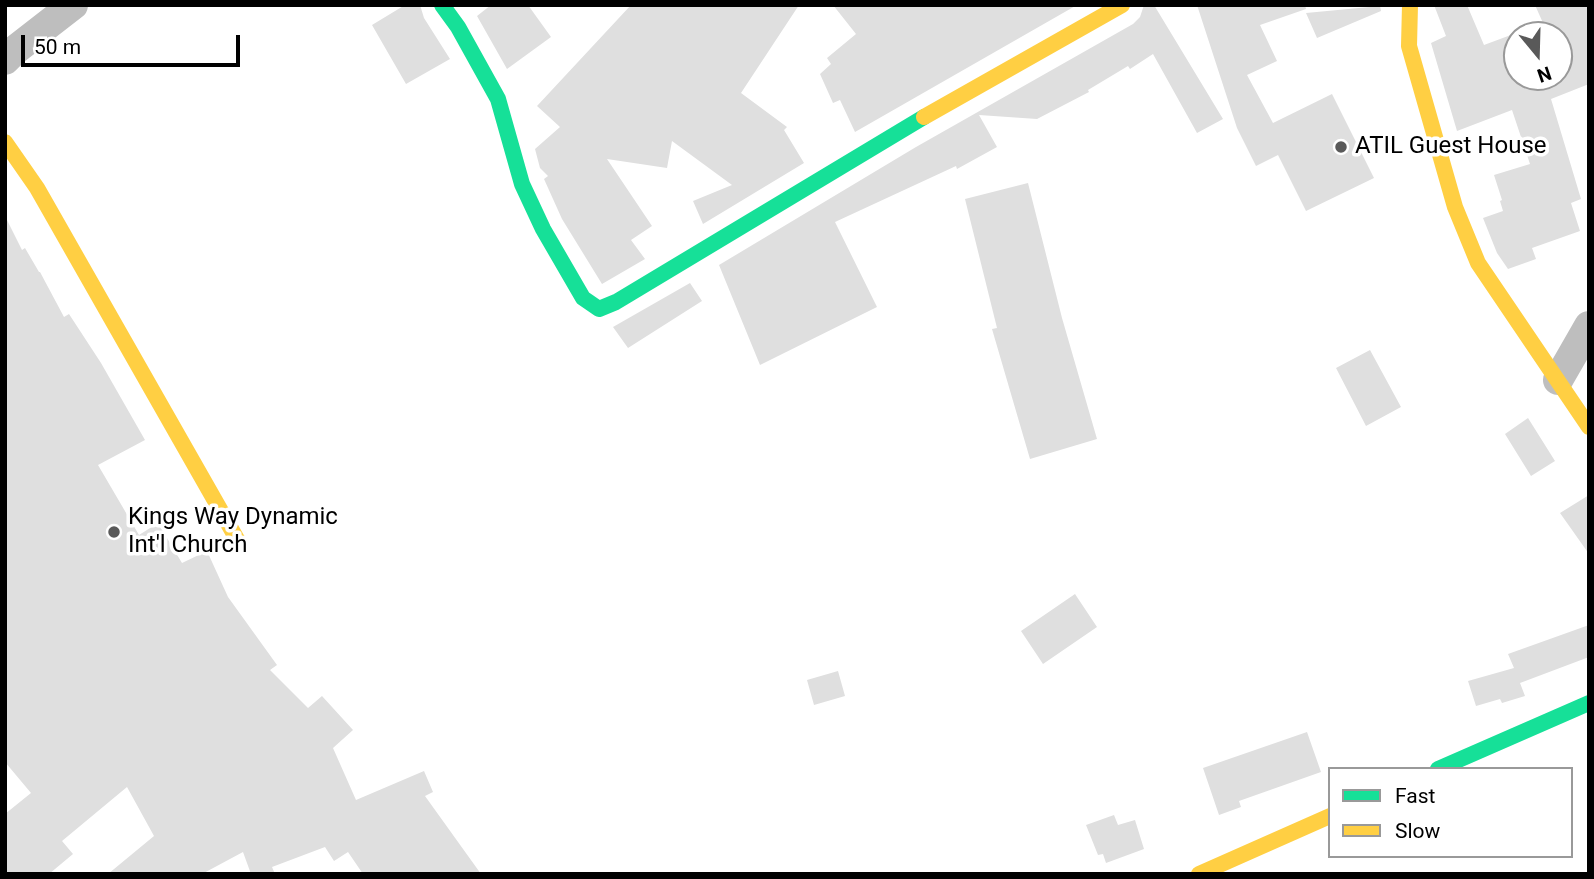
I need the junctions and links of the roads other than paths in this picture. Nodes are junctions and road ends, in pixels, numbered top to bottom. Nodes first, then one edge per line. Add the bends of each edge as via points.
1 (72, 5) edge
2 (442, 5) edge
3 (1122, 5) edge
4 (1410, 5) edge
5 (5, 60) edge
6 (5, 142) edge
7 (1589, 326) edge
8 (1558, 380) junction
9 (1589, 427) edge
10 (238, 541) dead end
11 (1589, 702) edge
12 (1443, 767) edge
13 (1328, 817) edge
14 (1199, 874) edge

1 - 5 street
2 - 3 street via 498,99 522,184 542,229 583,298 599,309
4 - 8 street via 1409,46 1455,207 1478,263
6 - 10 street via 37,188
7 - 8 street
8 - 9 street
11 - 12 street
13 - 14 street

